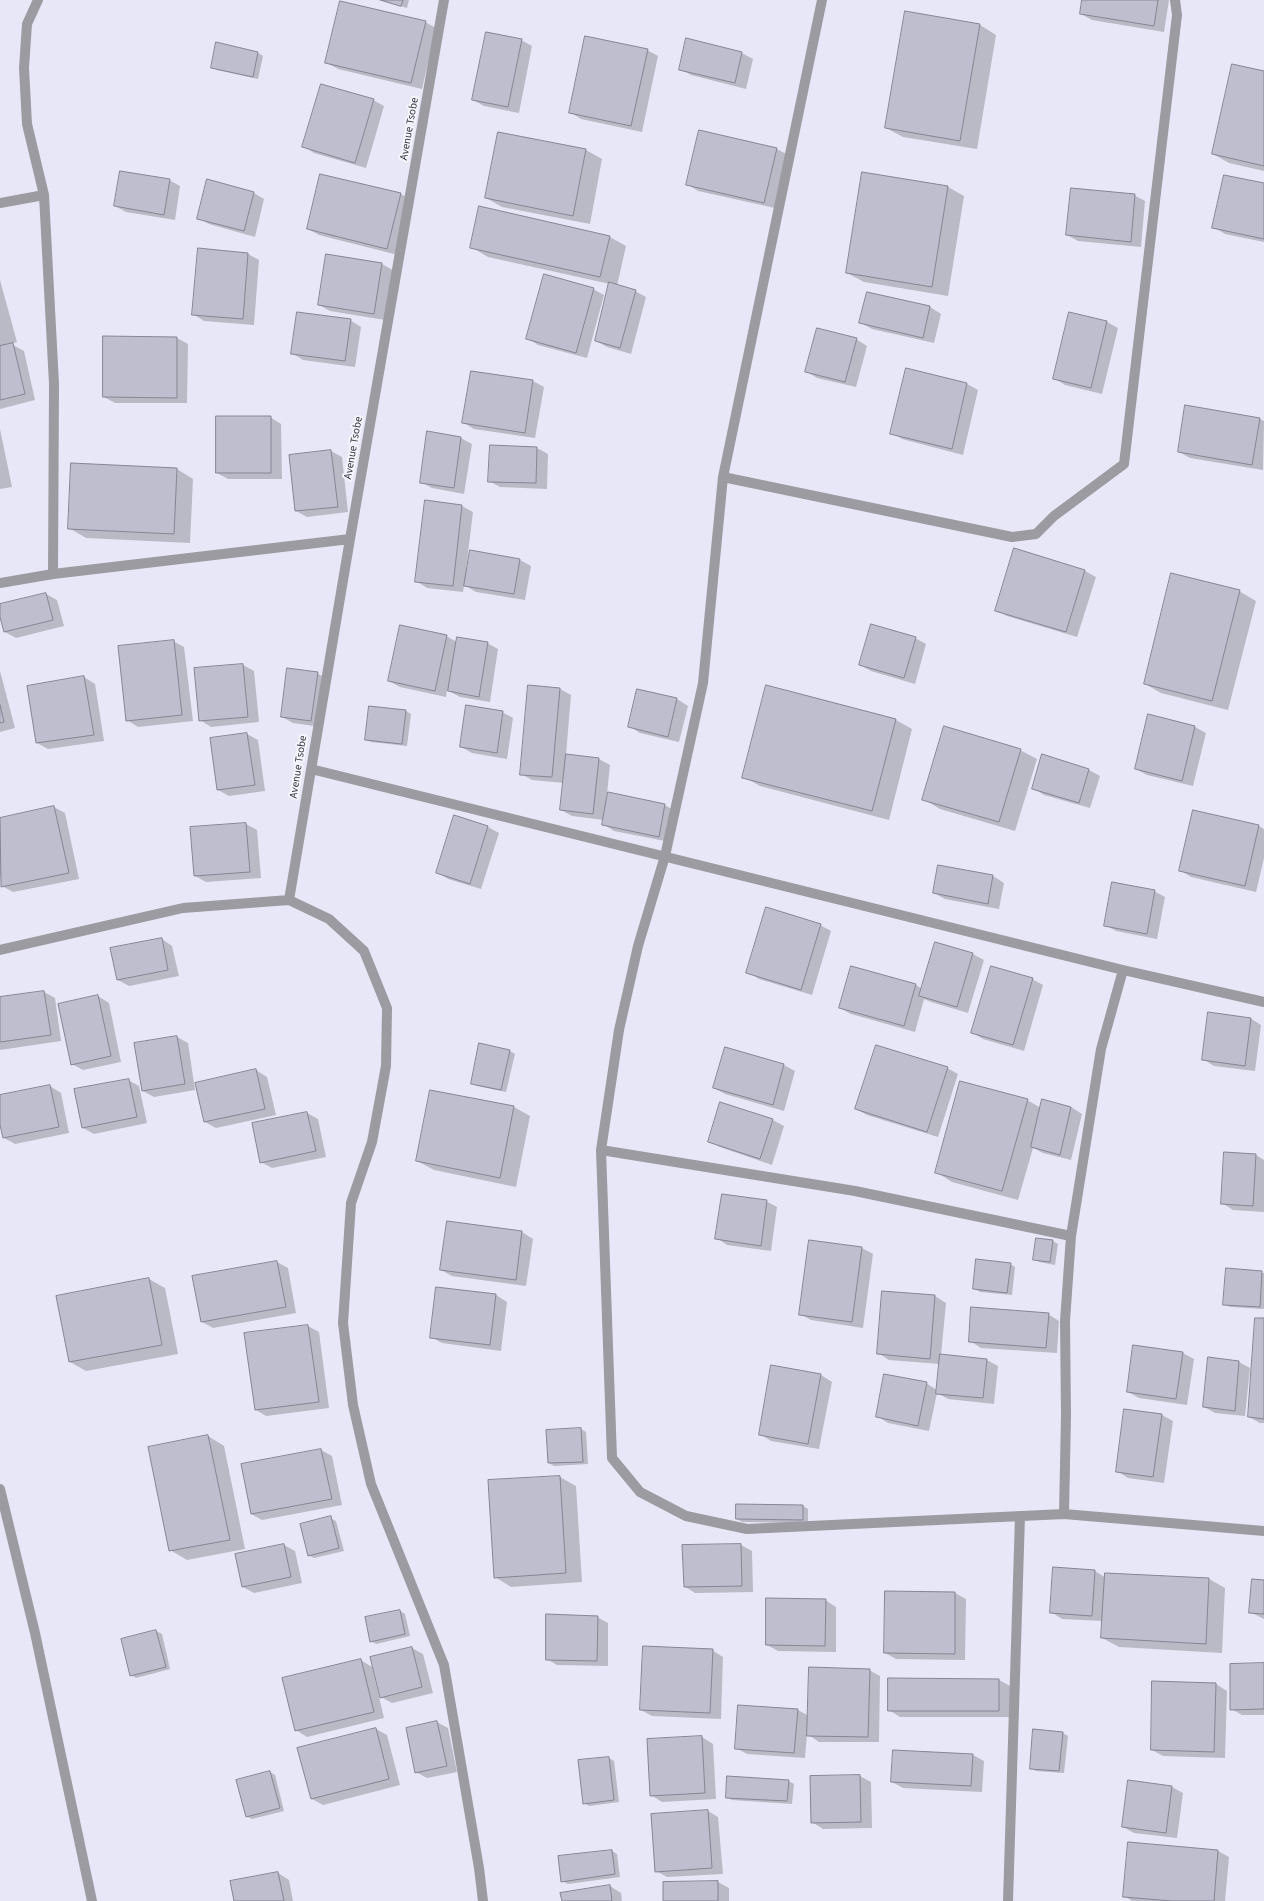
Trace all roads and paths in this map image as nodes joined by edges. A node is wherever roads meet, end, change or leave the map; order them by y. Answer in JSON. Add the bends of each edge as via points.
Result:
{"nodes":[{"id":1,"x":38,"y":0,"type":"edge"},
{"id":2,"x":444,"y":0,"type":"edge"},
{"id":3,"x":822,"y":0,"type":"edge"},
{"id":4,"x":1175,"y":0,"type":"edge"},
{"id":5,"x":44,"y":195,"type":"junction"},
{"id":6,"x":0,"y":203,"type":"edge"},
{"id":7,"x":724,"y":477,"type":"junction"},
{"id":8,"x":350,"y":540,"type":"junction"},
{"id":9,"x":53,"y":574,"type":"junction"},
{"id":10,"x":0,"y":583,"type":"edge"},
{"id":11,"x":311,"y":769,"type":"junction"},
{"id":12,"x":665,"y":856,"type":"junction"},
{"id":13,"x":289,"y":900,"type":"junction"},
{"id":14,"x":0,"y":950,"type":"edge"},
{"id":15,"x":1123,"y":970,"type":"junction"},
{"id":16,"x":1264,"y":1002,"type":"edge"},
{"id":17,"x":601,"y":1150,"type":"junction"},
{"id":18,"x":1071,"y":1236,"type":"junction"},
{"id":19,"x":0,"y":1490,"type":"edge"},
{"id":20,"x":1064,"y":1514,"type":"junction"},
{"id":21,"x":1020,"y":1516,"type":"junction"},
{"id":22,"x":1264,"y":1531,"type":"edge"},
{"id":23,"x":92,"y":1901,"type":"edge"},
{"id":24,"x":483,"y":1901,"type":"edge"},
{"id":25,"x":1008,"y":1901,"type":"edge"}],
"edges":[{"from":1,"to":5,"type":"street","via":[[27,24],[24,68],[27,124]]},
{"from":2,"to":8,"type":"street","name":"Avenue Tsobe"},
{"from":3,"to":7,"type":"street"},
{"from":4,"to":7,"type":"street","via":[[1177,15],[1124,464],[1054,516],[1036,534],[1012,536]]},
{"from":5,"to":6,"type":"street"},
{"from":5,"to":9,"type":"street","via":[[54,384]]},
{"from":7,"to":12,"type":"street","via":[[703,683]]},
{"from":8,"to":9,"type":"street"},
{"from":8,"to":11,"type":"street","name":"Avenue Tsobe"},
{"from":9,"to":10,"type":"street"},
{"from":11,"to":12,"type":"street"},
{"from":11,"to":13,"type":"street","name":"Avenue Tsobe"},
{"from":12,"to":15,"type":"street"},
{"from":12,"to":17,"type":"street","via":[[638,946],[619,1030]]},
{"from":13,"to":14,"type":"street","via":[[183,908]]},
{"from":13,"to":24,"type":"street","via":[[329,920],[364,950],[387,1008],[385,1074],[372,1142],[351,1203],[343,1323],[354,1405],[371,1484],[444,1665]]},
{"from":15,"to":16,"type":"street"},
{"from":15,"to":18,"type":"street","via":[[1101,1049]]},
{"from":17,"to":18,"type":"street","via":[[855,1191]]},
{"from":17,"to":21,"type":"street","via":[[612,1458],[640,1492],[686,1516],[747,1529]]},
{"from":18,"to":20,"type":"street","via":[[1065,1321]]},
{"from":19,"to":23,"type":"street","via":[[35,1633]]},
{"from":20,"to":21,"type":"street"},
{"from":20,"to":22,"type":"street"},
{"from":21,"to":25,"type":"street"}]}
